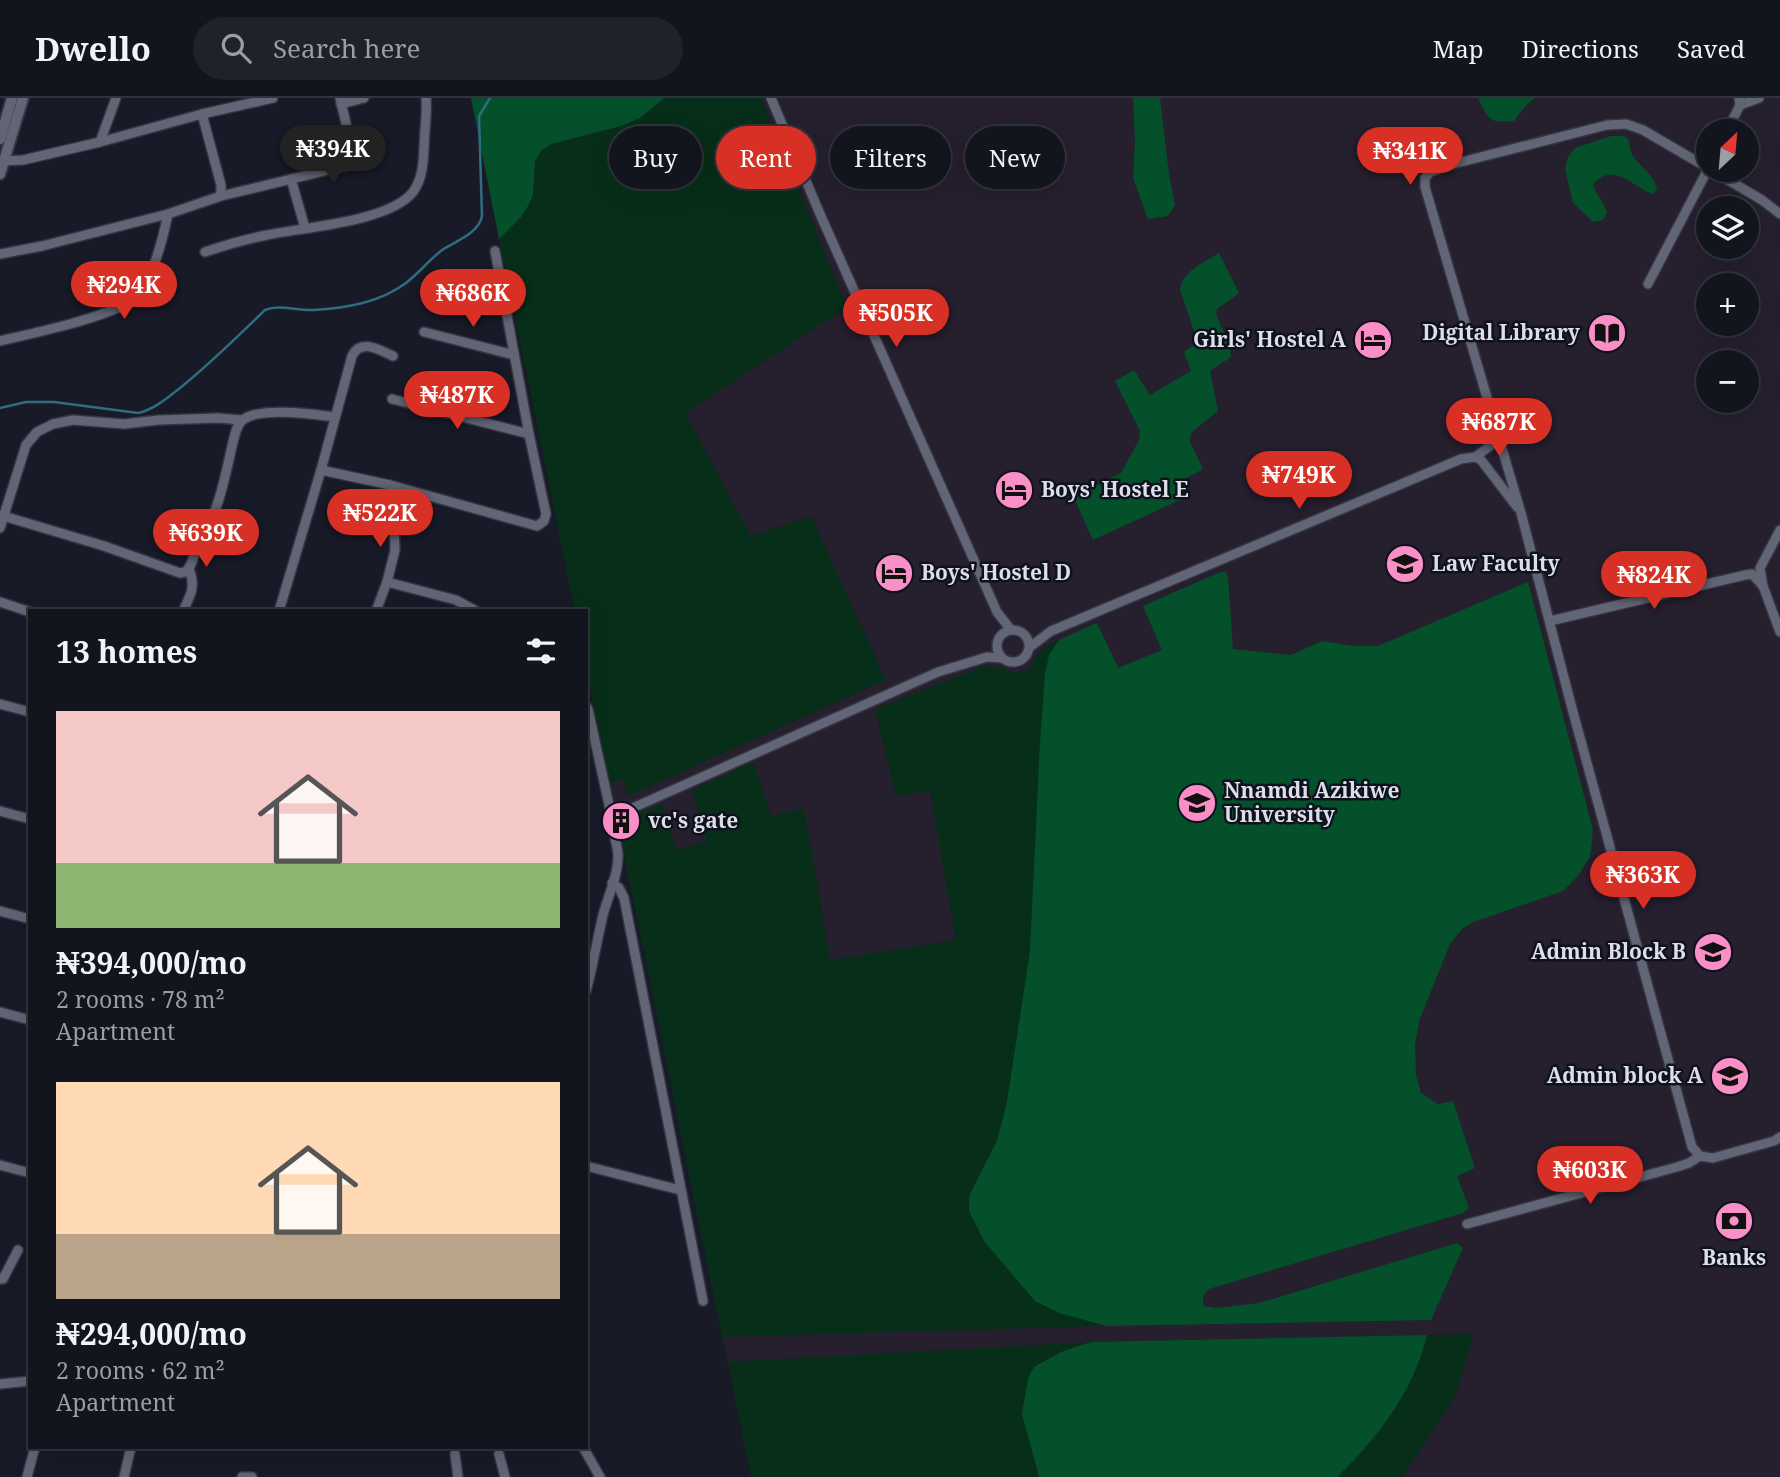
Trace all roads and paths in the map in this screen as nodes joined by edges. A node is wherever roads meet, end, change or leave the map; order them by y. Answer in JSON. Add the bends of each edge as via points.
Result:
{"nodes":[{"id":1,"x":12,"y":98,"type":"edge"},
{"id":2,"x":23,"y":98,"type":"edge"},
{"id":3,"x":116,"y":98,"type":"edge"},
{"id":4,"x":273,"y":98,"type":"edge"},
{"id":5,"x":364,"y":98,"type":"edge"},
{"id":6,"x":426,"y":98,"type":"edge"},
{"id":7,"x":771,"y":98,"type":"edge"},
{"id":8,"x":1759,"y":98,"type":"edge"},
{"id":9,"x":340,"y":101,"type":"edge"},
{"id":10,"x":1740,"y":101,"type":"edge"},
{"id":11,"x":202,"y":114,"type":"junction"},
{"id":12,"x":1732,"y":119,"type":"edge"},
{"id":13,"x":0,"y":139,"type":"edge"},
{"id":14,"x":100,"y":142,"type":"junction"},
{"id":15,"x":1696,"y":161,"type":"edge"},
{"id":16,"x":4,"y":162,"type":"junction"},
{"id":17,"x":0,"y":174,"type":"edge"},
{"id":18,"x":291,"y":179,"type":"junction"},
{"id":19,"x":1702,"y":182,"type":"edge"},
{"id":20,"x":1731,"y":182,"type":"edge"},
{"id":21,"x":221,"y":196,"type":"junction"},
{"id":22,"x":168,"y":214,"type":"junction"},
{"id":23,"x":1780,"y":214,"type":"edge"},
{"id":24,"x":305,"y":228,"type":"junction"},
{"id":25,"x":205,"y":251,"type":"dead end"},
{"id":26,"x":495,"y":251,"type":"dead end"},
{"id":27,"x":0,"y":254,"type":"edge"},
{"id":28,"x":1648,"y":284,"type":"dead end"},
{"id":29,"x":424,"y":332,"type":"dead end"},
{"id":30,"x":0,"y":341,"type":"edge"},
{"id":31,"x":514,"y":355,"type":"junction"},
{"id":32,"x":393,"y":356,"type":"dead end"},
{"id":33,"x":392,"y":399,"type":"dead end"},
{"id":34,"x":335,"y":417,"type":"junction"},
{"id":35,"x":242,"y":420,"type":"junction"},
{"id":36,"x":529,"y":434,"type":"junction"},
{"id":37,"x":1499,"y":436,"type":"junction"},
{"id":38,"x":1475,"y":457,"type":"junction"},
{"id":39,"x":321,"y":470,"type":"junction"},
{"id":40,"x":390,"y":485,"type":"junction"},
{"id":41,"x":1521,"y":513,"type":"junction"},
{"id":42,"x":2,"y":515,"type":"edge"},
{"id":43,"x":0,"y":528,"type":"edge"},
{"id":44,"x":1780,"y":530,"type":"edge"},
{"id":45,"x":189,"y":569,"type":"junction"},
{"id":46,"x":1756,"y":571,"type":"junction"},
{"id":47,"x":387,"y":582,"type":"junction"},
{"id":48,"x":0,"y":602,"type":"edge"},
{"id":49,"x":184,"y":609,"type":"edge"},
{"id":50,"x":280,"y":609,"type":"edge"},
{"id":51,"x":377,"y":609,"type":"edge"},
{"id":52,"x":472,"y":609,"type":"edge"},
{"id":53,"x":28,"y":611,"type":"edge"},
{"id":54,"x":997,"y":612,"type":"junction"},
{"id":55,"x":1550,"y":621,"type":"junction"},
{"id":56,"x":1011,"y":630,"type":"junction"},
{"id":57,"x":1051,"y":631,"type":"junction"},
{"id":58,"x":1780,"y":632,"type":"edge"},
{"id":59,"x":1024,"y":634,"type":"junction"},
{"id":60,"x":998,"y":642,"type":"junction"},
{"id":61,"x":1030,"y":648,"type":"junction"},
{"id":62,"x":987,"y":657,"type":"junction"},
{"id":63,"x":1002,"y":658,"type":"junction"},
{"id":64,"x":0,"y":704,"type":"edge"},
{"id":65,"x":588,"y":709,"type":"edge"},
{"id":66,"x":28,"y":711,"type":"edge"},
{"id":67,"x":0,"y":811,"type":"edge"},
{"id":68,"x":28,"y":818,"type":"edge"},
{"id":69,"x":613,"y":822,"type":"junction"},
{"id":70,"x":612,"y":883,"type":"junction"},
{"id":71,"x":0,"y":911,"type":"edge"},
{"id":72,"x":28,"y":918,"type":"edge"},
{"id":73,"x":588,"y":982,"type":"edge"},
{"id":74,"x":0,"y":1012,"type":"edge"},
{"id":75,"x":28,"y":1019,"type":"edge"},
{"id":76,"x":1778,"y":1140,"type":"edge"},
{"id":77,"x":1700,"y":1156,"type":"junction"},
{"id":78,"x":0,"y":1165,"type":"edge"},
{"id":79,"x":588,"y":1167,"type":"edge"},
{"id":80,"x":28,"y":1172,"type":"edge"},
{"id":81,"x":680,"y":1190,"type":"junction"},
{"id":82,"x":1467,"y":1224,"type":"dead end"},
{"id":83,"x":18,"y":1250,"type":"dead end"},
{"id":84,"x":0,"y":1279,"type":"edge"},
{"id":85,"x":703,"y":1301,"type":"dead end"},
{"id":86,"x":28,"y":1381,"type":"edge"},
{"id":87,"x":0,"y":1384,"type":"edge"},
{"id":88,"x":34,"y":1449,"type":"edge"},
{"id":89,"x":131,"y":1449,"type":"edge"},
{"id":90,"x":584,"y":1449,"type":"edge"},
{"id":91,"x":455,"y":1454,"type":"dead end"},
{"id":92,"x":499,"y":1454,"type":"dead end"},
{"id":93,"x":27,"y":1477,"type":"edge"},
{"id":94,"x":124,"y":1477,"type":"edge"},
{"id":95,"x":242,"y":1477,"type":"edge"},
{"id":96,"x":252,"y":1477,"type":"edge"},
{"id":97,"x":458,"y":1477,"type":"edge"},
{"id":98,"x":505,"y":1477,"type":"edge"},
{"id":99,"x":600,"y":1477,"type":"edge"}],
"edges":[{"from":1,"to":13,"type":"street"},
{"from":2,"to":16,"type":"street"},
{"from":3,"to":14,"type":"street"},
{"from":4,"to":11,"type":"street"},
{"from":5,"to":9,"type":"street"},
{"from":6,"to":24,"type":"street","via":[[423,166],[415,190],[403,202],[368,216]]},
{"from":7,"to":54,"type":"street"},
{"from":8,"to":10,"type":"street"},
{"from":9,"to":18,"type":"street","via":[[352,160],[341,168]]},
{"from":10,"to":12,"type":"street"},
{"from":11,"to":14,"type":"street"},
{"from":11,"to":21,"type":"street"},
{"from":14,"to":16,"type":"street"},
{"from":15,"to":37,"type":"street","via":[[1643,130],[1626,124],[1607,125],[1453,164],[1425,178]]},
{"from":16,"to":17,"type":"street"},
{"from":18,"to":21,"type":"street"},
{"from":18,"to":24,"type":"street"},
{"from":19,"to":28,"type":"street"},
{"from":20,"to":23,"type":"street"},
{"from":21,"to":22,"type":"street"},
{"from":22,"to":27,"type":"street"},
{"from":22,"to":30,"type":"street","via":[[160,250],[135,299],[59,328]]},
{"from":24,"to":25,"type":"street"},
{"from":26,"to":31,"type":"street"},
{"from":29,"to":31,"type":"street"},
{"from":31,"to":36,"type":"street"},
{"from":32,"to":34,"type":"street","via":[[368,346],[355,350]]},
{"from":33,"to":36,"type":"street"},
{"from":34,"to":35,"type":"street","via":[[266,413]]},
{"from":34,"to":39,"type":"street"},
{"from":35,"to":42,"type":"street","via":[[124,424],[73,420],[52,424],[26,445]]},
{"from":35,"to":45,"type":"street","via":[[217,505]]},
{"from":36,"to":40,"type":"street","via":[[546,514],[537,526]]},
{"from":37,"to":38,"type":"street"},
{"from":37,"to":41,"type":"street"},
{"from":38,"to":41,"type":"street"},
{"from":38,"to":57,"type":"street"},
{"from":39,"to":40,"type":"street"},
{"from":39,"to":50,"type":"street"},
{"from":40,"to":47,"type":"street","via":[[395,550]]},
{"from":41,"to":55,"type":"street"},
{"from":42,"to":43,"type":"street"},
{"from":42,"to":45,"type":"street","via":[[180,573]]},
{"from":44,"to":46,"type":"street"},
{"from":45,"to":49,"type":"street","via":[[192,592]]},
{"from":46,"to":55,"type":"street"},
{"from":46,"to":58,"type":"street"},
{"from":47,"to":51,"type":"street"},
{"from":47,"to":52,"type":"street","via":[[456,600]]},
{"from":48,"to":53,"type":"street"},
{"from":54,"to":56,"type":"street"},
{"from":54,"to":60,"type":"street"},
{"from":55,"to":77,"type":"street","via":[[1681,1111],[1692,1147]]},
{"from":56,"to":59,"type":"street"},
{"from":56,"to":60,"type":"street"},
{"from":57,"to":59,"type":"street"},
{"from":57,"to":61,"type":"street"},
{"from":59,"to":61,"type":"street"},
{"from":60,"to":62,"type":"street"},
{"from":60,"to":63,"type":"street"},
{"from":61,"to":63,"type":"street","via":[[1016,663]]},
{"from":62,"to":63,"type":"street"},
{"from":62,"to":69,"type":"street","via":[[938,672],[619,814]]},
{"from":64,"to":66,"type":"street"},
{"from":65,"to":69,"type":"street"},
{"from":67,"to":68,"type":"street"},
{"from":69,"to":70,"type":"street","via":[[618,855]]},
{"from":70,"to":73,"type":"street"},
{"from":70,"to":81,"type":"street","via":[[624,898]]},
{"from":71,"to":72,"type":"street"},
{"from":74,"to":75,"type":"street"},
{"from":76,"to":77,"type":"street","via":[[1724,1156]]},
{"from":77,"to":82,"type":"street","via":[[1677,1167]]},
{"from":78,"to":80,"type":"street"},
{"from":79,"to":81,"type":"street"},
{"from":81,"to":85,"type":"street"},
{"from":83,"to":84,"type":"street"},
{"from":86,"to":87,"type":"street"},
{"from":88,"to":93,"type":"street"},
{"from":89,"to":94,"type":"street"},
{"from":90,"to":99,"type":"street"},
{"from":91,"to":97,"type":"street"},
{"from":92,"to":98,"type":"street"},
{"from":95,"to":96,"type":"street"}]}
